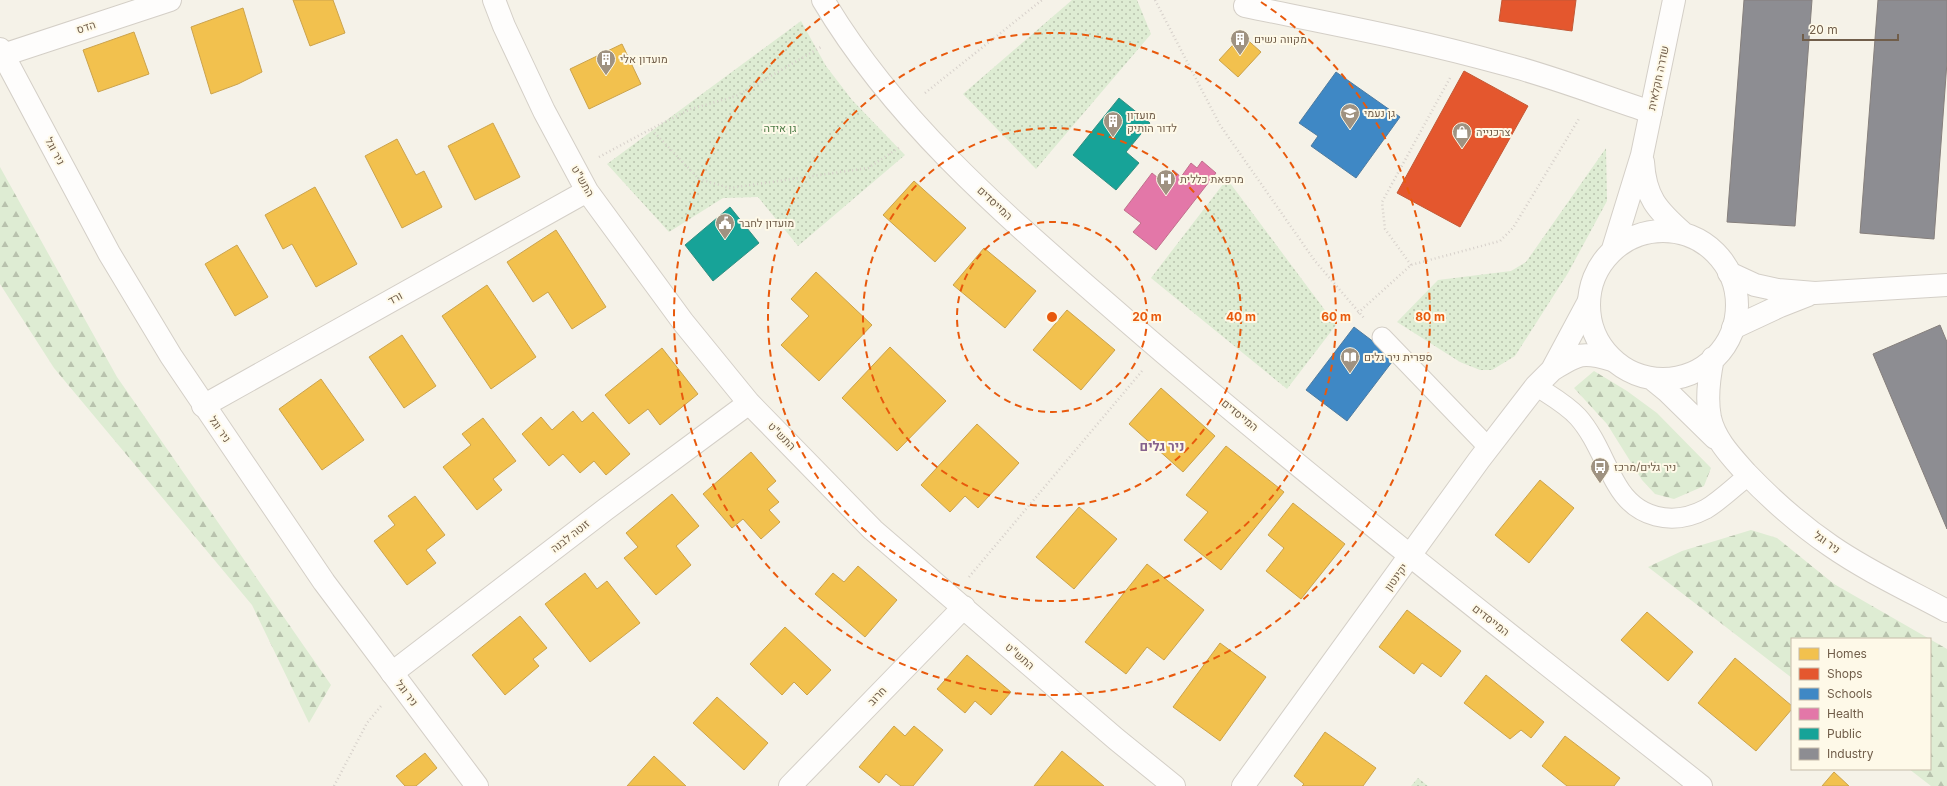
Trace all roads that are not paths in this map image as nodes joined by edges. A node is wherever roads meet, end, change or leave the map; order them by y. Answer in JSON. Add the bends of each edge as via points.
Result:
{"nodes":[{"id":1,"x":170,"y":0,"type":"edge"},
{"id":2,"x":494,"y":0,"type":"edge"},
{"id":3,"x":822,"y":0,"type":"edge"},
{"id":4,"x":1674,"y":0,"type":"edge"},
{"id":5,"x":1243,"y":2,"type":"edge"},
{"id":6,"x":2,"y":52,"type":"edge"},
{"id":7,"x":1651,"y":112,"type":"junction"},
{"id":8,"x":1642,"y":155,"type":"junction"},
{"id":9,"x":588,"y":191,"type":"junction"},
{"id":10,"x":1682,"y":233,"type":"junction"},
{"id":11,"x":1613,"y":249,"type":"junction"},
{"id":12,"x":1729,"y":273,"type":"junction"},
{"id":13,"x":1947,"y":285,"type":"edge"},
{"id":14,"x":1815,"y":293,"type":"junction"},
{"id":15,"x":1589,"y":301,"type":"junction"},
{"id":16,"x":1733,"y":328,"type":"junction"},
{"id":17,"x":1382,"y":337,"type":"road end"},
{"id":18,"x":1713,"y":358,"type":"junction"},
{"id":19,"x":1612,"y":360,"type":"junction"},
{"id":20,"x":1552,"y":370,"type":"junction"},
{"id":21,"x":1651,"y":378,"type":"junction"},
{"id":22,"x":1536,"y":386,"type":"junction"},
{"id":23,"x":749,"y":403,"type":"junction"},
{"id":24,"x":203,"y":406,"type":"junction"},
{"id":25,"x":1489,"y":448,"type":"junction"},
{"id":26,"x":1726,"y":449,"type":"junction"},
{"id":27,"x":1749,"y":475,"type":"junction"},
{"id":28,"x":1411,"y":556,"type":"junction"},
{"id":29,"x":958,"y":602,"type":"junction"},
{"id":30,"x":1947,"y":611,"type":"edge"},
{"id":31,"x":396,"y":678,"type":"junction"},
{"id":32,"x":477,"y":786,"type":"edge"},
{"id":33,"x":790,"y":786,"type":"edge"},
{"id":34,"x":1174,"y":786,"type":"edge"},
{"id":35,"x":1243,"y":786,"type":"edge"},
{"id":36,"x":1701,"y":786,"type":"edge"}],
"edges":[{"from":1,"to":6,"type":"street","name":"הדס"},
{"from":2,"to":9,"type":"street","name":"התש\"ט","via":[[544,111]]},
{"from":3,"to":28,"type":"street","name":"המייסדים","via":[[843,34],[903,111],[975,184],[1160,349]]},
{"from":4,"to":7,"type":"street","name":"שדרה חקלאית"},
{"from":5,"to":7,"type":"street","via":[[1506,64]]},
{"from":6,"to":24,"type":"street","name":"ניר וגל","via":[[117,266]]},
{"from":7,"to":8,"type":"street","name":"שדרה חקלאית"},
{"from":8,"to":10,"type":"street","name":"שדרה חקלאית","via":[[1644,183],[1655,205]]},
{"from":8,"to":11,"type":"street","name":"שדרה חקלאית"},
{"from":9,"to":23,"type":"street","name":"התש\"ט","via":[[683,322]]},
{"from":9,"to":24,"type":"street","name":"ורד"},
{"from":10,"to":11,"type":"street","via":[[1658,230],[1634,236]]},
{"from":10,"to":12,"type":"street","via":[[1705,243],[1722,260]]},
{"from":11,"to":15,"type":"street","via":[[1598,269],[1589,292]]},
{"from":12,"to":14,"type":"street","via":[[1755,285]]},
{"from":12,"to":16,"type":"street","via":[[1737,304]]},
{"from":13,"to":14,"type":"street"},
{"from":14,"to":16,"type":"street"},
{"from":15,"to":19,"type":"street","via":[[1589,317],[1597,340]]},
{"from":15,"to":20,"type":"street","name":"יקינטון"},
{"from":16,"to":18,"type":"street","via":[[1721,350]]},
{"from":17,"to":25,"type":"lane"},
{"from":18,"to":21,"type":"street","via":[[1704,366],[1682,376]]},
{"from":18,"to":26,"type":"street","name":"ניר וגל","via":[[1709,380],[1710,418],[1717,437]]},
{"from":19,"to":20,"type":"street","name":"יקינטון","via":[[1592,354],[1575,356]]},
{"from":19,"to":21,"type":"street","via":[[1634,373]]},
{"from":20,"to":22,"type":"street","name":"יקינטון"},
{"from":21,"to":26,"type":"street","name":"ניר וגל"},
{"from":22,"to":25,"type":"street","name":"יקינטון"},
{"from":22,"to":27,"type":"lane","via":[[1563,404],[1578,418],[1594,441],[1627,501],[1644,513],[1665,518],[1686,517],[1706,508]]},
{"from":23,"to":29,"type":"street","name":"התש\"ט","via":[[873,530]]},
{"from":23,"to":31,"type":"street","name":"זוטה לבנה","via":[[606,508]]},
{"from":24,"to":31,"type":"street","name":"ניר וגל","via":[[324,582]]},
{"from":25,"to":28,"type":"street","name":"יקינטון"},
{"from":26,"to":27,"type":"street","name":"ניר וגל"},
{"from":27,"to":30,"type":"street","name":"ניר וגל","via":[[1766,494],[1831,546]]},
{"from":28,"to":35,"type":"street","name":"יקינטון"},
{"from":28,"to":36,"type":"street","name":"המייסדים"},
{"from":29,"to":33,"type":"street","name":"חרוב"},
{"from":29,"to":34,"type":"street","name":"התש\"ט"},
{"from":31,"to":32,"type":"street","name":"ניר וגל"}]}
